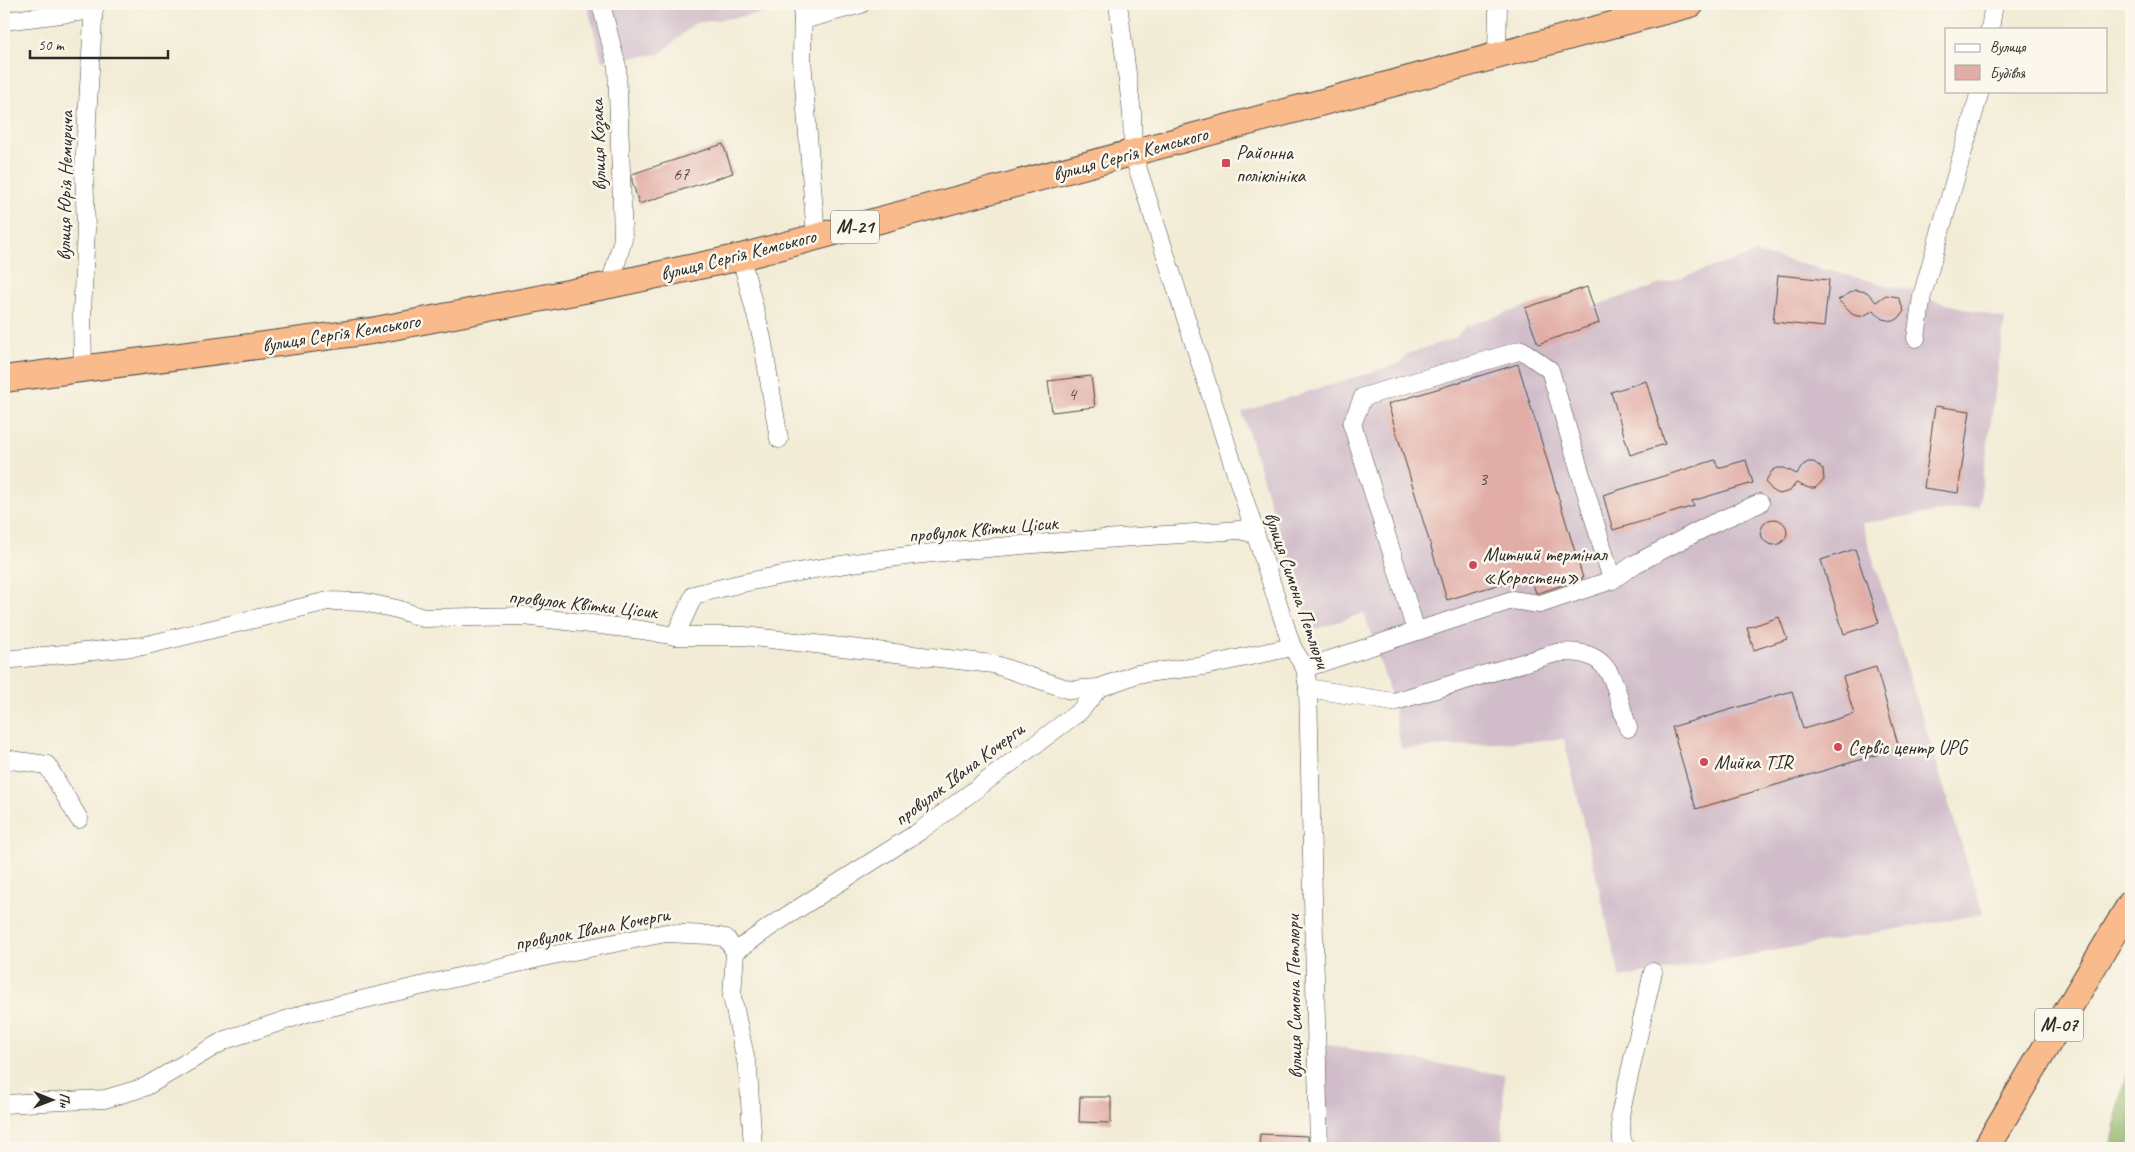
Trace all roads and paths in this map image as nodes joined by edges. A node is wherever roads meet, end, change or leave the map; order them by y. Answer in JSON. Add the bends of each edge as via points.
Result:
{"nodes":[{"id":1,"x":600,"y":4,"type":"edge"},
{"id":2,"x":861,"y":4,"type":"edge"},
{"id":3,"x":1118,"y":4,"type":"edge"},
{"id":4,"x":1498,"y":4,"type":"edge"},
{"id":5,"x":1690,"y":4,"type":"edge"},
{"id":6,"x":1994,"y":4,"type":"edge"},
{"id":7,"x":94,"y":7,"type":"edge"},
{"id":8,"x":803,"y":12,"type":"edge"},
{"id":9,"x":4,"y":21,"type":"edge"},
{"id":10,"x":1990,"y":28,"type":"edge"},
{"id":11,"x":1497,"y":55,"type":"junction"},
{"id":12,"x":1980,"y":92,"type":"edge"},
{"id":13,"x":1134,"y":154,"type":"junction"},
{"id":14,"x":816,"y":237,"type":"junction"},
{"id":15,"x":741,"y":257,"type":"junction"},
{"id":16,"x":610,"y":285,"type":"junction"},
{"id":17,"x":1916,"y":338,"type":"dead end"},
{"id":18,"x":82,"y":369,"type":"junction"},
{"id":19,"x":4,"y":378,"type":"edge"},
{"id":20,"x":779,"y":439,"type":"dead end"},
{"id":21,"x":1760,"y":503,"type":"dead end"},
{"id":22,"x":1254,"y":534,"type":"junction"},
{"id":23,"x":1612,"y":580,"type":"junction"},
{"id":24,"x":1416,"y":631,"type":"junction"},
{"id":25,"x":675,"y":636,"type":"junction"},
{"id":26,"x":1292,"y":647,"type":"junction"},
{"id":27,"x":4,"y":660,"type":"edge"},
{"id":28,"x":1305,"y":668,"type":"junction"},
{"id":29,"x":1099,"y":688,"type":"junction"},
{"id":30,"x":1308,"y":688,"type":"junction"},
{"id":31,"x":1628,"y":728,"type":"dead end"},
{"id":32,"x":4,"y":759,"type":"edge"},
{"id":33,"x":79,"y":819,"type":"dead end"},
{"id":34,"x":2131,"y":903,"type":"edge"},
{"id":35,"x":735,"y":952,"type":"junction"},
{"id":36,"x":1653,"y":972,"type":"dead end"},
{"id":37,"x":4,"y":1104,"type":"edge"},
{"id":38,"x":753,"y":1148,"type":"edge"},
{"id":39,"x":1319,"y":1148,"type":"edge"},
{"id":40,"x":1626,"y":1148,"type":"edge"},
{"id":41,"x":1986,"y":1148,"type":"edge"}],
"edges":[{"from":1,"to":16,"type":"street","name":"вулиця Козака","via":[[617,67],[621,173],[623,239]]},
{"from":2,"to":8,"type":"street"},
{"from":3,"to":13,"type":"street","name":"вулиця Симона Петлюри"},
{"from":4,"to":11,"type":"street"},
{"from":5,"to":11,"type":"highway","name":"вулиця Сергія Кемського","number":"М-21"},
{"from":6,"to":10,"type":"street"},
{"from":7,"to":9,"type":"street"},
{"from":7,"to":18,"type":"street","name":"вулиця Юрія Немирича","via":[[84,169],[86,229]]},
{"from":8,"to":14,"type":"street","via":[[802,59]]},
{"from":11,"to":13,"type":"highway","name":"вулиця Сергія Кемського","number":"М-21"},
{"from":12,"to":17,"type":"street","via":[[1922,296]]},
{"from":13,"to":14,"type":"highway","name":"вулиця Сергія Кемського","number":"М-21"},
{"from":13,"to":22,"type":"street","name":"вулиця Симона Петлюри"},
{"from":14,"to":15,"type":"highway","name":"вулиця Сергія Кемського","number":"М-21"},
{"from":15,"to":16,"type":"highway","name":"вулиця Сергія Кемського","number":"М-21"},
{"from":15,"to":20,"type":"street","via":[[762,338]]},
{"from":16,"to":18,"type":"highway","name":"вулиця Сергія Кемського","number":"М-21","via":[[371,331]]},
{"from":18,"to":19,"type":"highway","name":"вулиця Сергія Кемського","number":"М-21"},
{"from":21,"to":23,"type":"street","via":[[1634,564]]},
{"from":22,"to":25,"type":"street","name":"провулок Квітки Цісик","via":[[1240,530],[971,550],[838,566],[745,582],[694,595]]},
{"from":22,"to":26,"type":"street","name":"вулиця Симона Петлюри"},
{"from":23,"to":24,"type":"street","via":[[1540,604],[1512,600]]},
{"from":23,"to":24,"type":"street","via":[[1550,370],[1522,350],[1363,397],[1352,424]]},
{"from":24,"to":28,"type":"street"},
{"from":25,"to":27,"type":"street","name":"провулок Квітки Цісик","via":[[524,616],[423,618],[397,608],[364,602],[328,602],[143,646]]},
{"from":25,"to":29,"type":"street","via":[[744,636],[993,664],[1070,690]]},
{"from":26,"to":28,"type":"street","name":"вулиця Симона Петлюри"},
{"from":26,"to":29,"type":"street","via":[[1204,666],[1137,674]]},
{"from":28,"to":30,"type":"street","name":"вулиця Симона Петлюри"},
{"from":29,"to":35,"type":"street","name":"провулок Івана Кочерги","via":[[1080,711],[920,831]]},
{"from":30,"to":31,"type":"street","via":[[1393,702],[1571,651],[1592,655],[1608,668]]},
{"from":30,"to":39,"type":"street","name":"вулиця Симона Петлюри"},
{"from":32,"to":33,"type":"street","via":[[47,765]]},
{"from":34,"to":41,"type":"highway","number":"М-07"},
{"from":35,"to":37,"type":"street","name":"провулок Івана Кочерги","via":[[726,938],[666,933],[548,956],[310,1012],[225,1040],[145,1087],[105,1099]]},
{"from":35,"to":38,"type":"street","via":[[732,996],[748,1070]]},
{"from":36,"to":40,"type":"street","via":[[1620,1115],[1622,1140]]}]}
